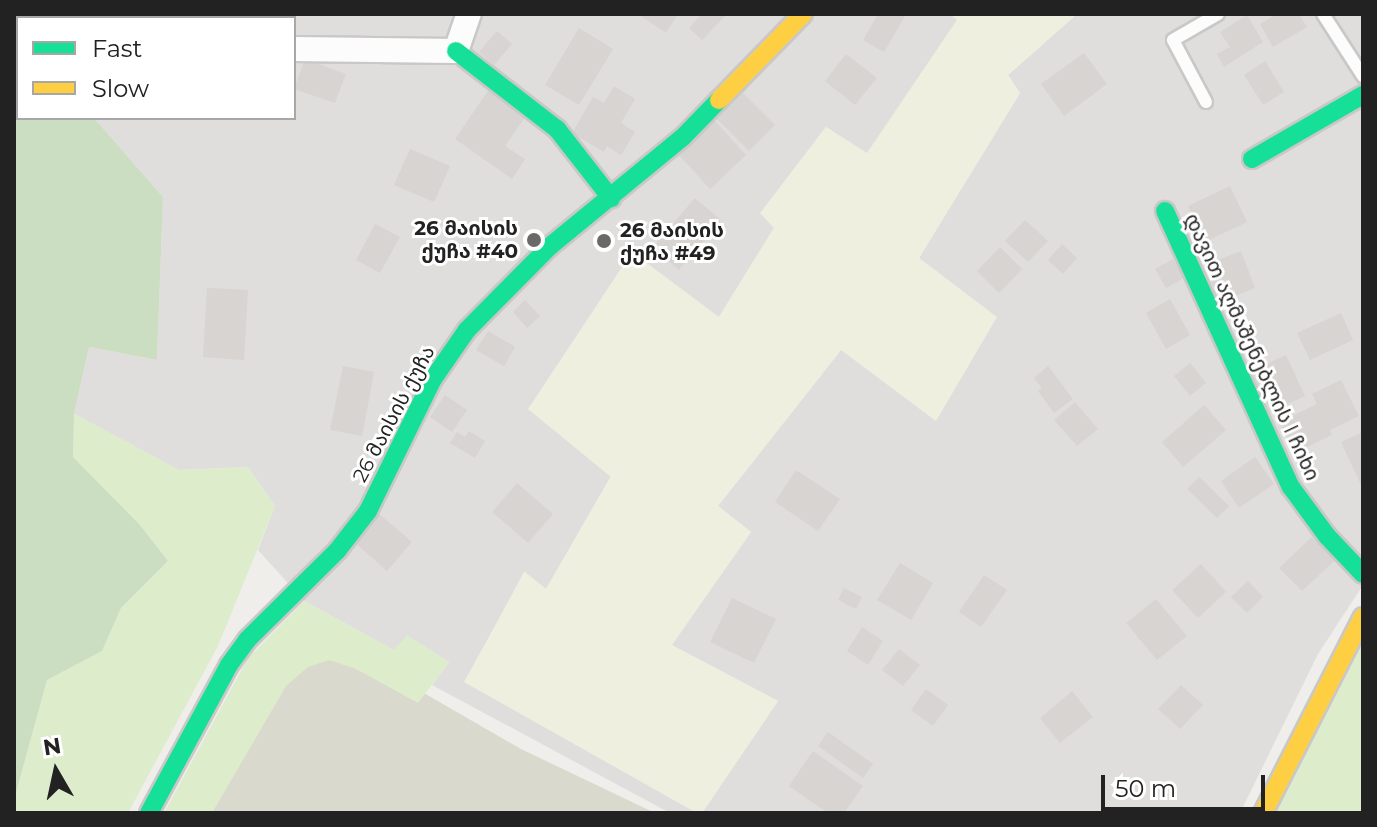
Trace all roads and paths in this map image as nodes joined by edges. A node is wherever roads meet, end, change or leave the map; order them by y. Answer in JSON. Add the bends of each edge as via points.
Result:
{"nodes":[{"id":1,"x":469,"y":14,"type":"edge"},
{"id":2,"x":803,"y":14,"type":"edge"},
{"id":3,"x":1218,"y":14,"type":"edge"},
{"id":4,"x":1323,"y":14,"type":"edge"},
{"id":5,"x":296,"y":49,"type":"edge"},
{"id":6,"x":456,"y":51,"type":"junction"},
{"id":7,"x":1363,"y":76,"type":"edge"},
{"id":8,"x":1363,"y":95,"type":"edge"},
{"id":9,"x":1206,"y":102,"type":"dead end"},
{"id":10,"x":1252,"y":159,"type":"dead end"},
{"id":11,"x":611,"y":198,"type":"junction"},
{"id":12,"x":1165,"y":211,"type":"dead end"},
{"id":13,"x":1363,"y":574,"type":"edge"},
{"id":14,"x":1363,"y":617,"type":"edge"},
{"id":15,"x":149,"y":813,"type":"edge"},
{"id":16,"x":1264,"y":813,"type":"edge"}],
"edges":[{"from":1,"to":6,"type":"street"},
{"from":2,"to":11,"type":"street","name":"26 მაისის ქუჩა","via":[[683,137]]},
{"from":3,"to":9,"type":"lane","via":[[1173,40]]},
{"from":4,"to":7,"type":"lane"},
{"from":5,"to":6,"type":"street"},
{"from":6,"to":11,"type":"street","via":[[557,129]]},
{"from":8,"to":10,"type":"street"},
{"from":11,"to":15,"type":"street","name":"26 მაისის ქუჩა","via":[[549,247],[467,330],[433,379],[368,511],[337,551],[238,652]]},
{"from":12,"to":13,"type":"street","name":"დავით აღმაშენებლის I ჩიხი","via":[[1291,487]]},
{"from":14,"to":16,"type":"street"}]}
